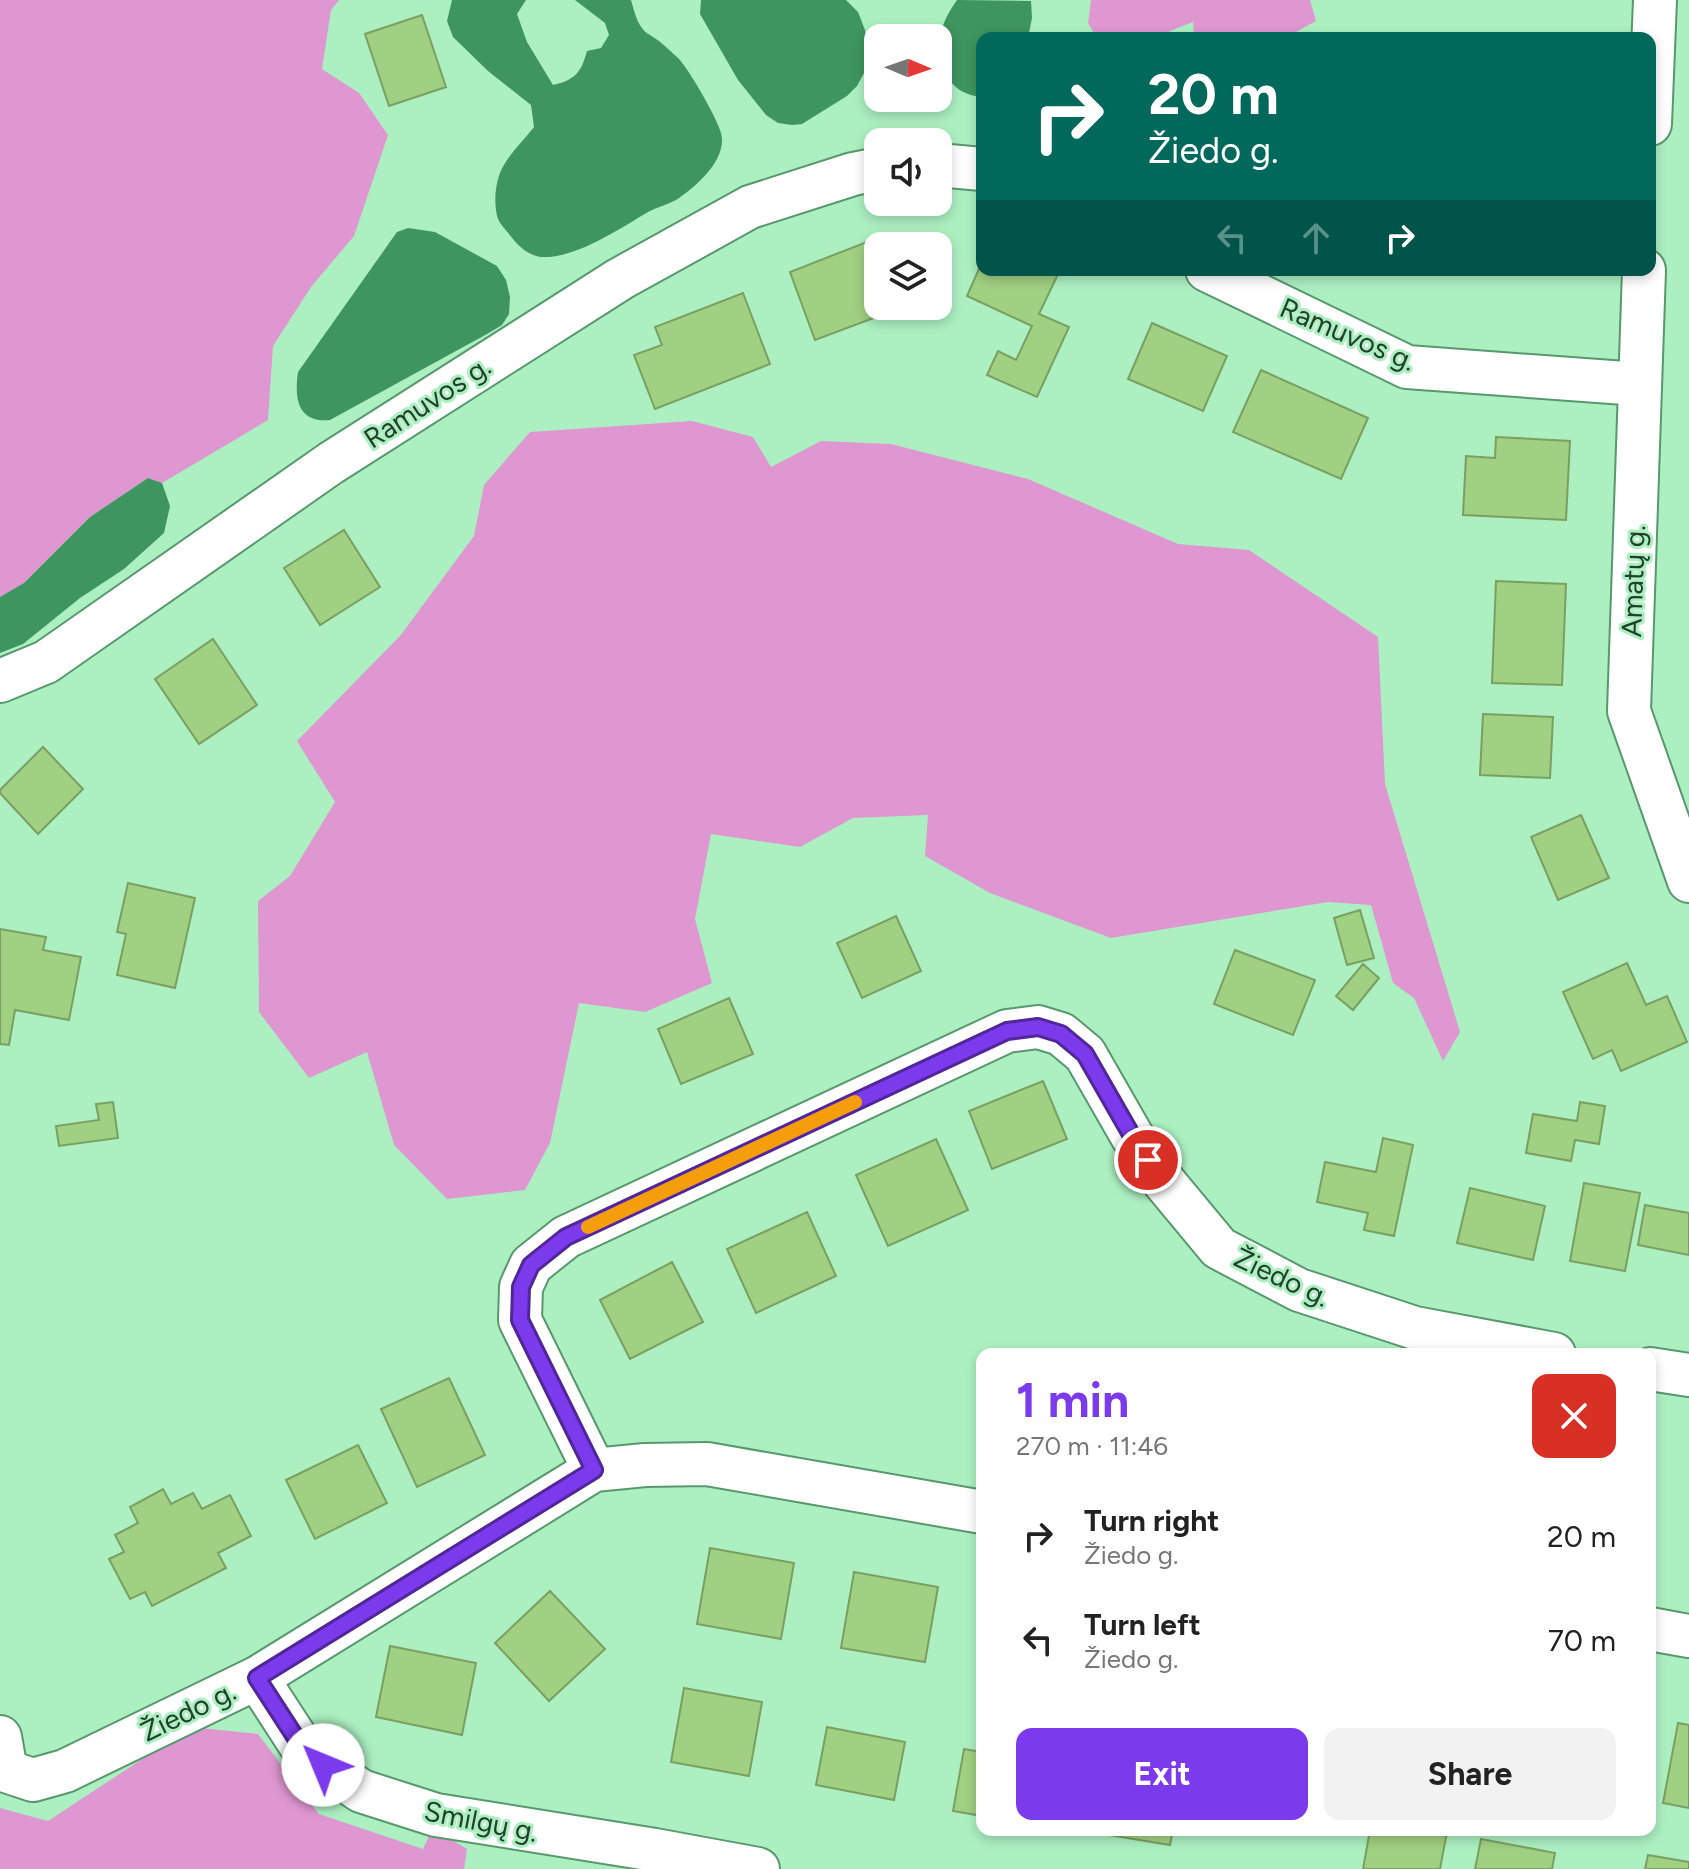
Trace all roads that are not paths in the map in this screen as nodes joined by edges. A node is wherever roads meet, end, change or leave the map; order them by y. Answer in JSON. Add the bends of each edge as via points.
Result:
{"nodes":[{"id":1,"x":1655,"y":0,"type":"edge"},
{"id":2,"x":1654,"y":32,"type":"edge"},
{"id":3,"x":952,"y":166,"type":"edge"},
{"id":4,"x":976,"y":168,"type":"edge"},
{"id":5,"x":864,"y":172,"type":"edge"},
{"id":6,"x":1219,"y":276,"type":"edge"},
{"id":7,"x":1644,"y":276,"type":"edge"},
{"id":8,"x":1639,"y":384,"type":"junction"},
{"id":9,"x":0,"y":681,"type":"edge"},
{"id":10,"x":1689,"y":881,"type":"edge"},
{"id":11,"x":1522,"y":1348,"type":"edge"},
{"id":12,"x":1656,"y":1370,"type":"edge"},
{"id":13,"x":1689,"y":1375,"type":"edge"},
{"id":14,"x":594,"y":1470,"type":"junction"},
{"id":15,"x":976,"y":1511,"type":"edge"},
{"id":16,"x":1656,"y":1630,"type":"edge"},
{"id":17,"x":1689,"y":1636,"type":"edge"},
{"id":18,"x":257,"y":1678,"type":"junction"},
{"id":19,"x":0,"y":1737,"type":"edge"},
{"id":20,"x":758,"y":1869,"type":"edge"}],
"edges":[{"from":1,"to":2,"type":"street"},
{"from":3,"to":4,"type":"street"},
{"from":5,"to":9,"type":"street","name":"Ramuvos g.","via":[[750,207],[620,279],[331,463],[46,662]]},
{"from":6,"to":8,"type":"street","name":"Ramuvos g.","via":[[1407,367]]},
{"from":7,"to":8,"type":"street","name":"Amatų g."},
{"from":8,"to":10,"type":"street","name":"Amatų g.","via":[[1629,711]]},
{"from":11,"to":14,"type":"street","name":"Žiedo g.","via":[[1415,1328],[1299,1290],[1219,1248],[1132,1136],[1085,1054],[1061,1034],[1038,1027],[1007,1031],[566,1237],[531,1265],[521,1287],[520,1320]]},
{"from":12,"to":13,"type":"street"},
{"from":14,"to":15,"type":"street","name":"Žiedo g.","via":[[707,1464]]},
{"from":14,"to":18,"type":"street","name":"Žiedo g."},
{"from":16,"to":17,"type":"street"},
{"from":18,"to":19,"type":"street","name":"Žiedo g.","via":[[65,1771],[33,1780],[6,1771]]},
{"from":18,"to":20,"type":"street","name":"Smilgų g.","via":[[305,1752],[361,1791],[436,1815]]}]}
